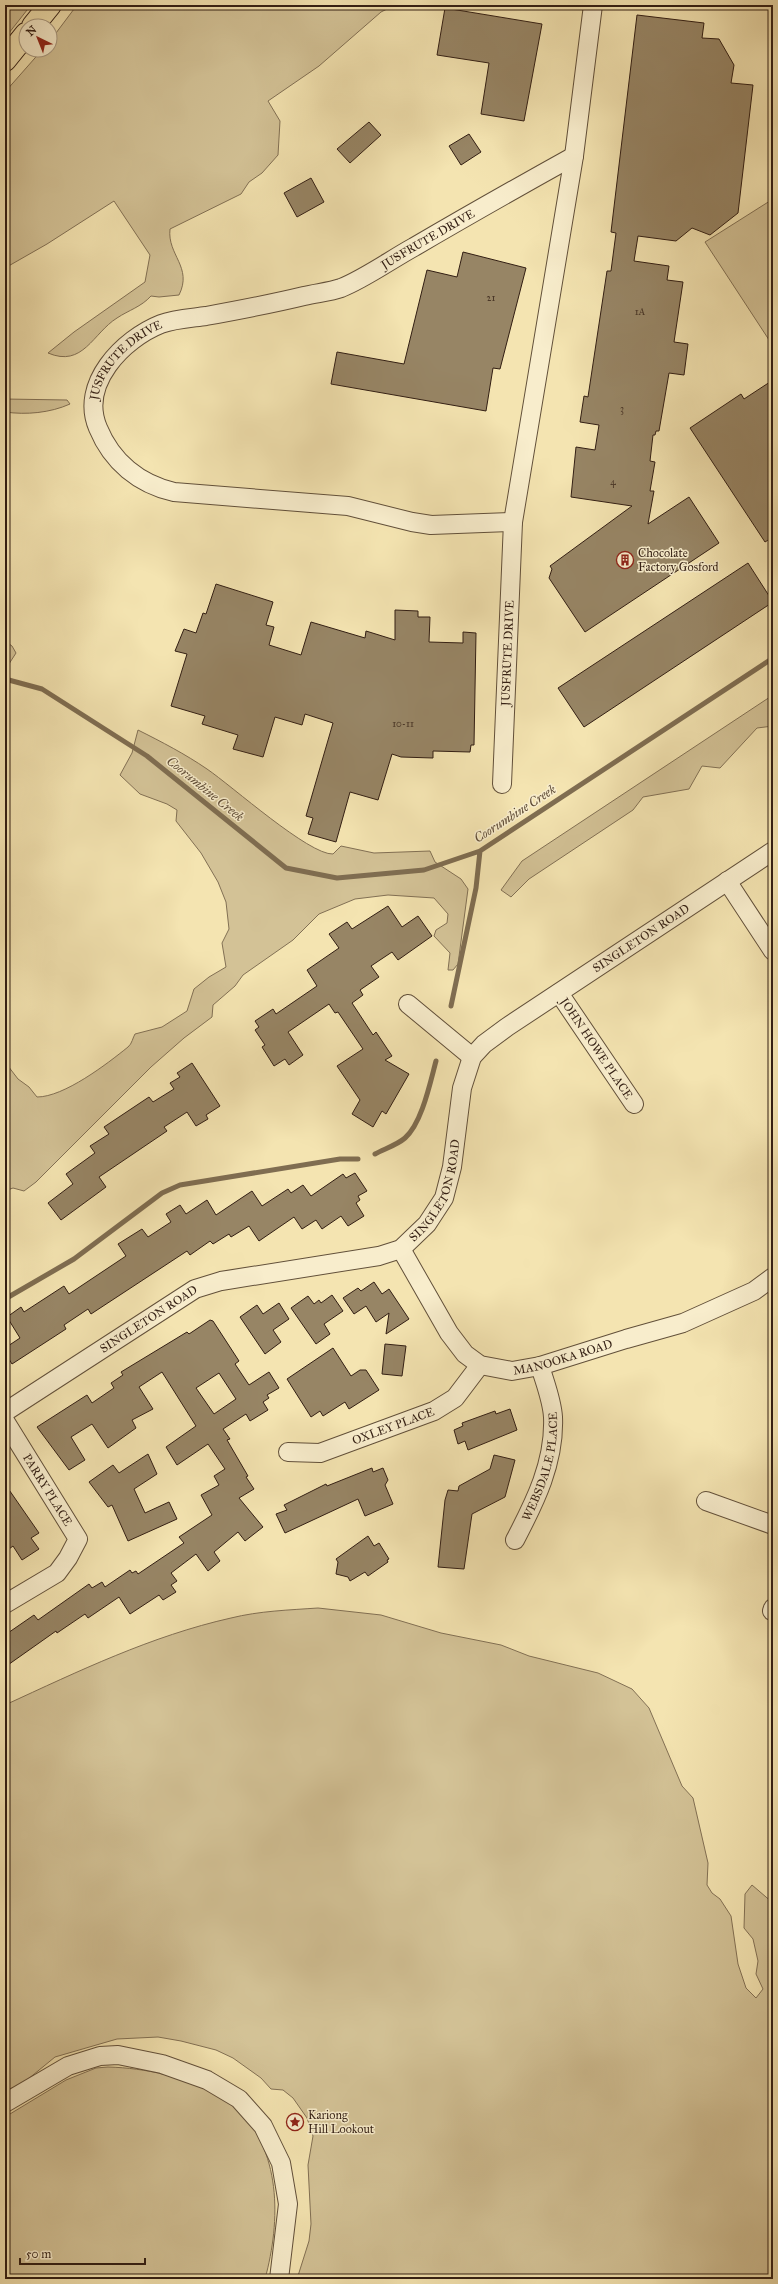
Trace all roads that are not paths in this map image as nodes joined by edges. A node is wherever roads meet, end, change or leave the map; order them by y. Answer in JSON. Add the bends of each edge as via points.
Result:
{"nodes":[{"id":1,"x":50,"y":5,"type":"edge"},
{"id":2,"x":594,"y":5,"type":"edge"},
{"id":3,"x":39,"y":18,"type":"edge"},
{"id":4,"x":18,"y":44,"type":"edge"},
{"id":5,"x":5,"y":60,"type":"edge"},
{"id":6,"x":574,"y":156,"type":"junction"},
{"id":7,"x":513,"y":522,"type":"junction"},
{"id":8,"x":502,"y":784,"type":"dead end"},
{"id":9,"x":773,"y":851,"type":"edge"},
{"id":10,"x":727,"y":882,"type":"junction"},
{"id":11,"x":773,"y":951,"type":"edge"},
{"id":12,"x":559,"y":993,"type":"junction"},
{"id":13,"x":408,"y":1004,"type":"dead end"},
{"id":14,"x":472,"y":1057,"type":"junction"},
{"id":15,"x":634,"y":1104,"type":"dead end"},
{"id":16,"x":401,"y":1249,"type":"junction"},
{"id":17,"x":773,"y":1277,"type":"edge"},
{"id":18,"x":480,"y":1365,"type":"junction"},
{"id":19,"x":540,"y":1366,"type":"junction"},
{"id":20,"x":5,"y":1412,"type":"edge"},
{"id":21,"x":5,"y":1421,"type":"edge"},
{"id":22,"x":288,"y":1452,"type":"dead end"},
{"id":23,"x":706,"y":1501,"type":"dead end"},
{"id":24,"x":773,"y":1525,"type":"edge"},
{"id":25,"x":515,"y":1540,"type":"dead end"},
{"id":26,"x":5,"y":1604,"type":"edge"},
{"id":27,"x":5,"y":2103,"type":"edge"},
{"id":28,"x":279,"y":2279,"type":"edge"}],
"edges":[{"from":1,"to":3,"type":"highway"},
{"from":2,"to":6,"type":"street","name":"JUSFRUTE DRIVE"},
{"from":4,"to":5,"type":"highway"},
{"from":6,"to":7,"type":"street","name":"JUSFRUTE DRIVE"},
{"from":6,"to":7,"type":"street","name":"JUSFRUTE DRIVE","via":[[341,288],[256,307],[163,323],[147,331],[120,352],[107,367],[98,381],[94,397],[97,426],[104,442],[125,468],[156,488],[174,492],[348,506],[431,525]]},
{"from":7,"to":8,"type":"street","name":"JUSFRUTE DRIVE"},
{"from":9,"to":10,"type":"street","name":"SINGLETON ROAD"},
{"from":10,"to":11,"type":"street"},
{"from":10,"to":12,"type":"street","name":"SINGLETON ROAD"},
{"from":12,"to":14,"type":"street","name":"SINGLETON ROAD","via":[[507,1027],[484,1044]]},
{"from":12,"to":15,"type":"street","name":"JOHN HOWE PLACE"},
{"from":13,"to":14,"type":"street"},
{"from":14,"to":16,"type":"street","name":"SINGLETON ROAD","via":[[462,1088],[452,1167],[444,1198],[427,1224]]},
{"from":16,"to":18,"type":"street","name":"MANOOKA ROAD","via":[[449,1333],[465,1354]]},
{"from":16,"to":20,"type":"street","name":"SINGLETON ROAD","via":[[379,1256],[221,1281],[195,1289]]},
{"from":17,"to":19,"type":"street","name":"MANOOKA ROAD","via":[[754,1291],[683,1323]]},
{"from":18,"to":19,"type":"street","name":"MANOOKA ROAD","via":[[512,1371]]},
{"from":18,"to":22,"type":"street","name":"OXLEY PLACE","via":[[455,1398],[434,1410],[320,1453]]},
{"from":19,"to":25,"type":"street","name":"WEBSDALE PLACE","via":[[553,1417],[551,1445],[544,1478]]},
{"from":21,"to":26,"type":"street","name":"PARRY PLACE","via":[[78,1539],[57,1573]]},
{"from":23,"to":24,"type":"street"},
{"from":27,"to":28,"type":"street","via":[[68,2066],[100,2056],[118,2055],[162,2064],[207,2080],[239,2099],[263,2126],[281,2163],[288,2204]]}]}
